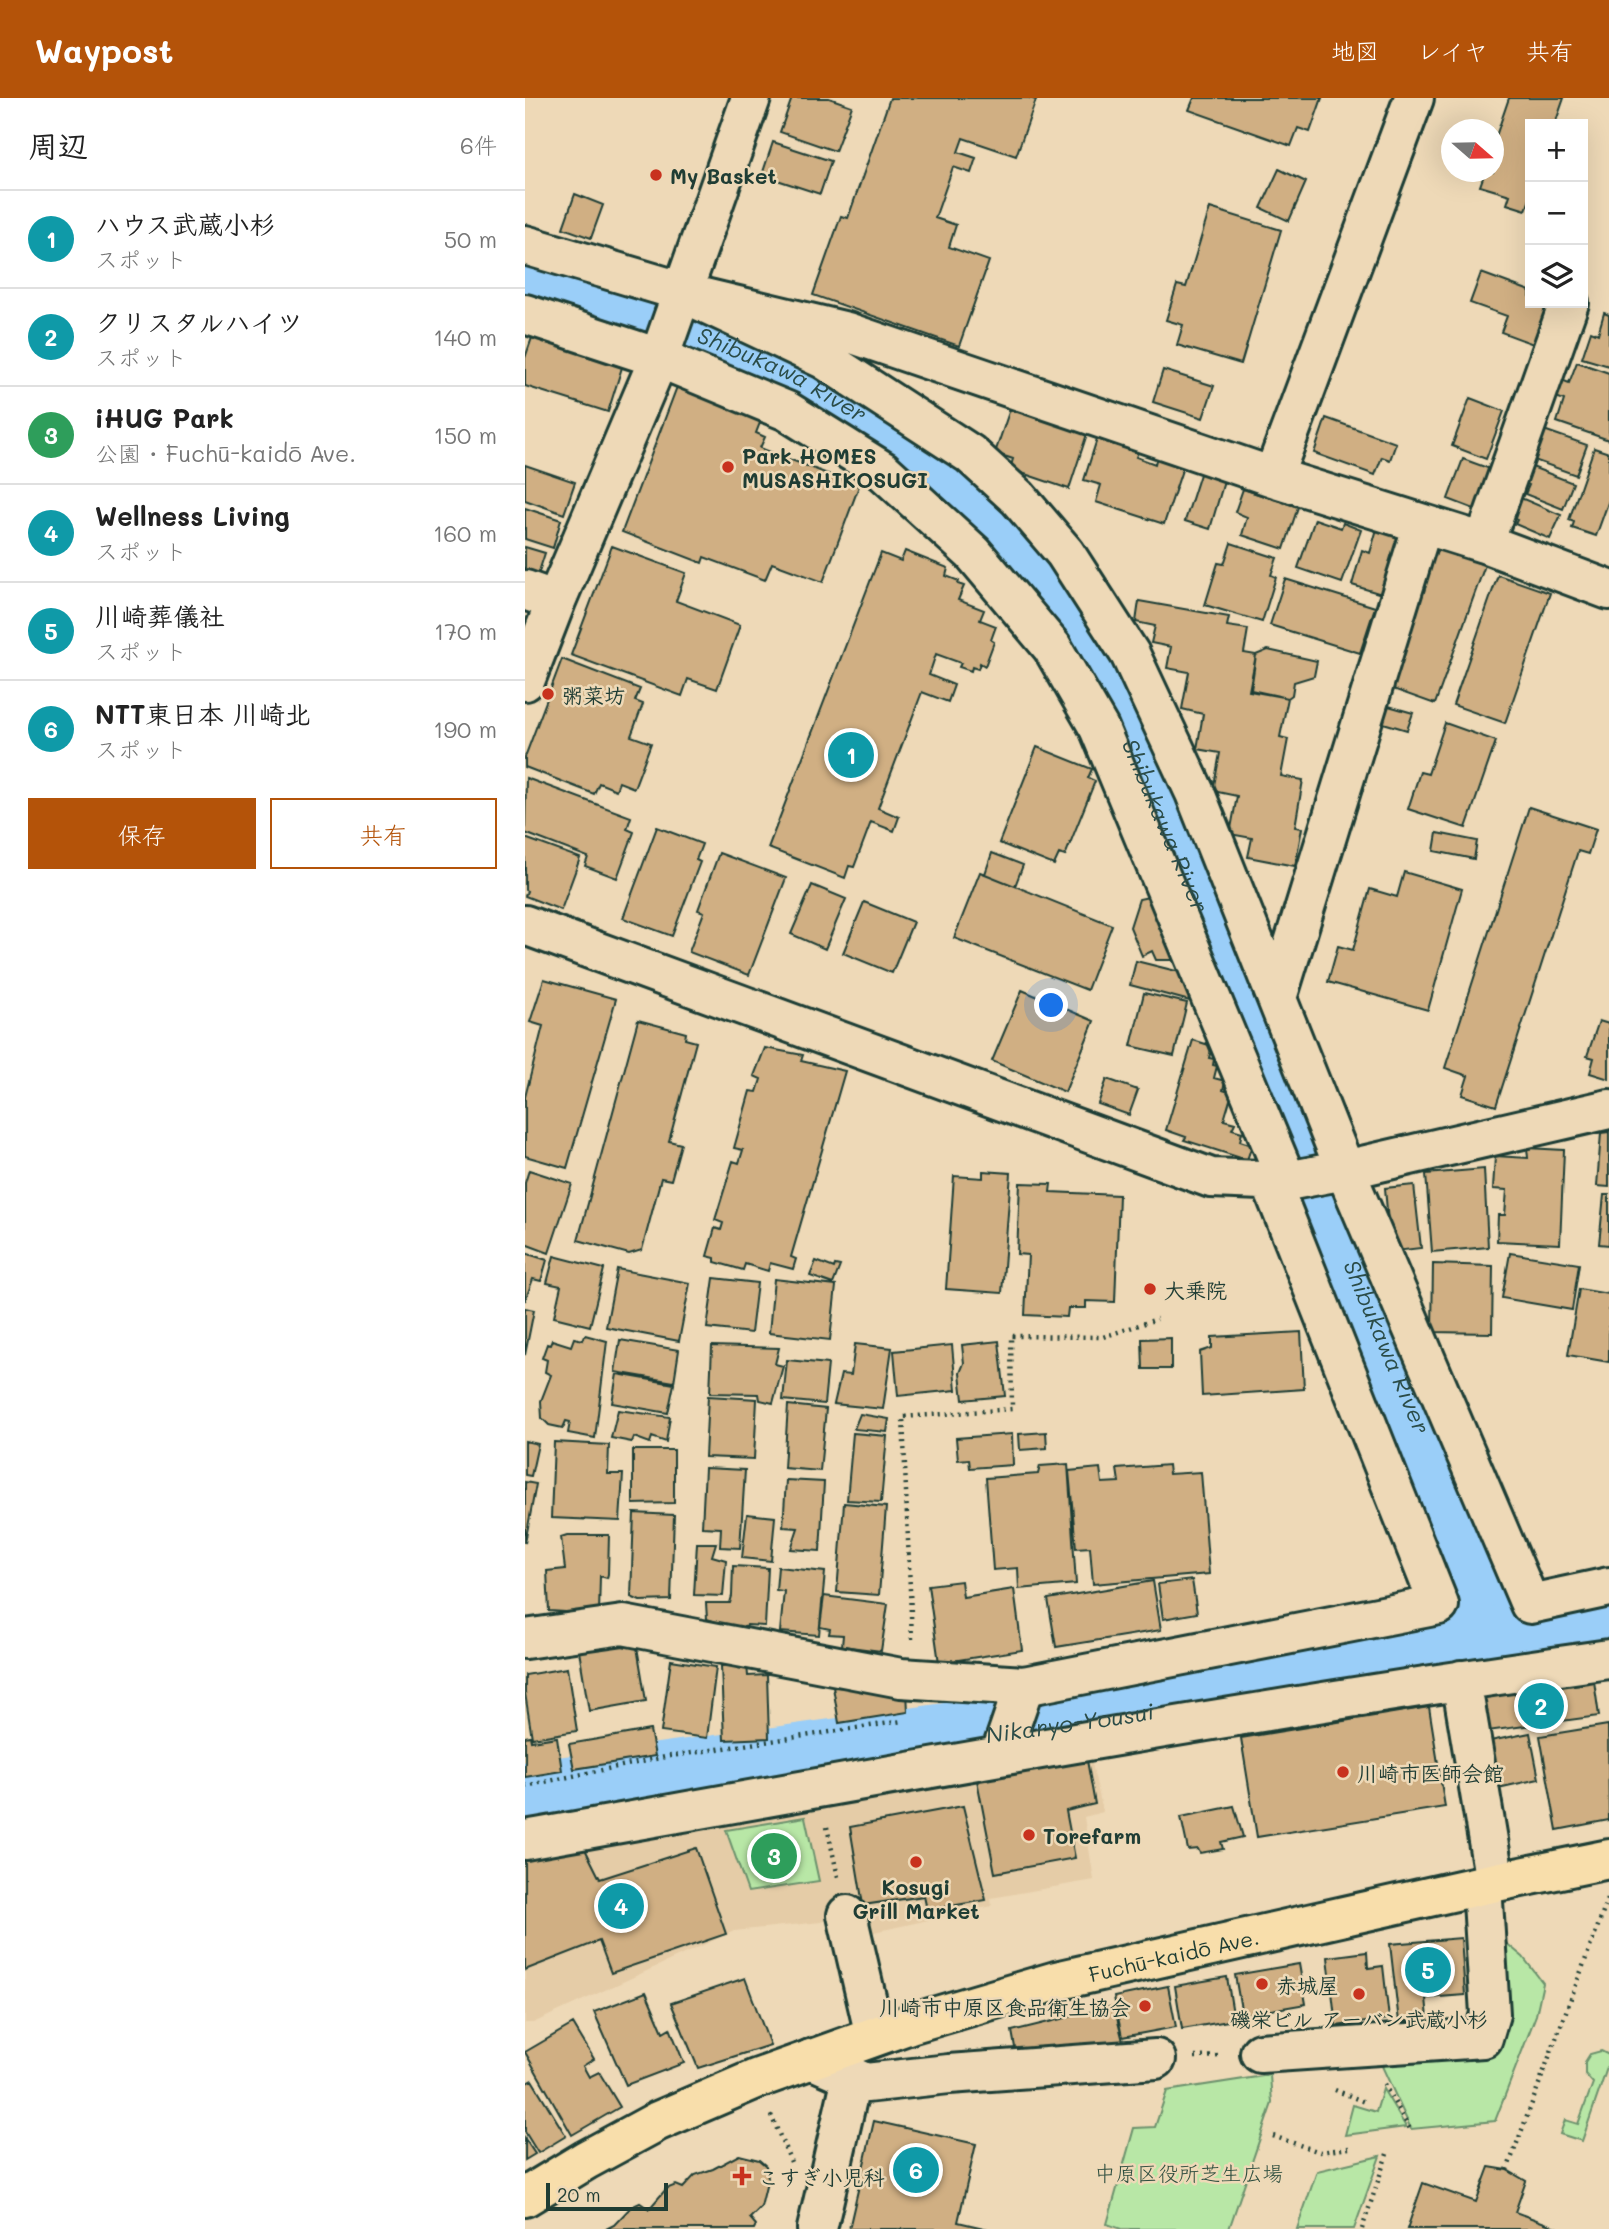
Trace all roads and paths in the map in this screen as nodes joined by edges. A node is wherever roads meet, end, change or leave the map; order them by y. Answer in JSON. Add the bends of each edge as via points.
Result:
{"nodes":[{"id":1,"x":751,"y":98,"type":"edge"},
{"id":2,"x":1414,"y":98,"type":"edge"},
{"id":3,"x":525,"y":245,"type":"edge"},
{"id":4,"x":684,"y":291,"type":"junction"},
{"id":5,"x":1567,"y":308,"type":"edge"},
{"id":6,"x":525,"y":314,"type":"edge"},
{"id":7,"x":659,"y":358,"type":"junction"},
{"id":8,"x":1273,"y":477,"type":"junction"},
{"id":9,"x":1423,"y":524,"type":"junction"},
{"id":10,"x":1484,"y":543,"type":"junction"},
{"id":11,"x":1609,"y":590,"type":"edge"},
{"id":12,"x":541,"y":595,"type":"edge"},
{"id":13,"x":525,"y":681,"type":"edge"},
{"id":14,"x":525,"y":925,"type":"edge"},
{"id":15,"x":1277,"y":998,"type":"junction"},
{"id":16,"x":1609,"y":1109,"type":"edge"},
{"id":17,"x":1345,"y":1170,"type":"junction"},
{"id":18,"x":1279,"y":1180,"type":"junction"},
{"id":19,"x":1157,"y":1319,"type":"dead end"},
{"id":20,"x":1609,"y":1587,"type":"edge"},
{"id":21,"x":525,"y":1639,"type":"edge"},
{"id":22,"x":1609,"y":1659,"type":"edge"},
{"id":23,"x":914,"y":1678,"type":"junction"},
{"id":24,"x":1461,"y":1680,"type":"junction"},
{"id":25,"x":1024,"y":1686,"type":"junction"},
{"id":26,"x":907,"y":1720,"type":"dead end"},
{"id":27,"x":1000,"y":1756,"type":"junction"},
{"id":28,"x":525,"y":1786,"type":"edge"},
{"id":29,"x":818,"y":1789,"type":"junction"},
{"id":30,"x":525,"y":1840,"type":"edge"},
{"id":31,"x":1609,"y":1859,"type":"edge"},
{"id":32,"x":1488,"y":1883,"type":"junction"},
{"id":33,"x":1609,"y":1895,"type":"edge"},
{"id":34,"x":847,"y":1915,"type":"joint"},
{"id":35,"x":875,"y":2036,"type":"junction"},
{"id":36,"x":1260,"y":2053,"type":"joint"},
{"id":37,"x":811,"y":2059,"type":"junction"},
{"id":38,"x":1156,"y":2059,"type":"joint"},
{"id":39,"x":852,"y":2077,"type":"junction"},
{"id":40,"x":756,"y":2078,"type":"junction"},
{"id":41,"x":1273,"y":2136,"type":"dead end"},
{"id":42,"x":1349,"y":2148,"type":"dead end"},
{"id":43,"x":1388,"y":2151,"type":"dead end"},
{"id":44,"x":792,"y":2164,"type":"dead end"},
{"id":45,"x":1507,"y":2170,"type":"dead end"},
{"id":46,"x":525,"y":2197,"type":"edge"},
{"id":47,"x":817,"y":2229,"type":"edge"},
{"id":48,"x":1362,"y":2229,"type":"edge"}],
"edges":[{"from":1,"to":4,"type":"street"},
{"from":2,"to":8,"type":"street"},
{"from":3,"to":4,"type":"street"},
{"from":4,"to":7,"type":"street"},
{"from":4,"to":8,"type":"street","via":[[847,332]]},
{"from":4,"to":15,"type":"street","via":[[824,359],[970,454],[1026,507],[1065,554],[1130,654],[1195,793]]},
{"from":5,"to":10,"type":"street"},
{"from":6,"to":7,"type":"street"},
{"from":7,"to":12,"type":"street"},
{"from":7,"to":18,"type":"street","via":[[787,411],[883,471],[973,553],[1052,647],[1099,728]]},
{"from":8,"to":9,"type":"street"},
{"from":9,"to":10,"type":"street"},
{"from":9,"to":15,"type":"street"},
{"from":10,"to":11,"type":"street"},
{"from":12,"to":13,"type":"street"},
{"from":14,"to":18,"type":"street","via":[[1211,1178]]},
{"from":15,"to":17,"type":"street"},
{"from":16,"to":17,"type":"street"},
{"from":17,"to":18,"type":"street"},
{"from":17,"to":20,"type":"street","via":[[1530,1604]]},
{"from":18,"to":25,"type":"street","via":[[1439,1605]]},
{"from":19,"to":23,"type":"path","via":[[1103,1337],[1011,1336],[1012,1409],[903,1417]]},
{"from":21,"to":23,"type":"street","via":[[623,1625]]},
{"from":22,"to":24,"type":"street"},
{"from":23,"to":25,"type":"street"},
{"from":24,"to":27,"type":"street"},
{"from":24,"to":32,"type":"street"},
{"from":25,"to":27,"type":"street"},
{"from":26,"to":28,"type":"path","via":[[666,1757]]},
{"from":27,"to":29,"type":"street"},
{"from":29,"to":30,"type":"street"},
{"from":29,"to":34,"type":"path"},
{"from":31,"to":32,"type":"highway","name":"Fuchū-kaidō Ave."},
{"from":32,"to":35,"type":"highway","name":"Fuchū-kaidō Ave.","via":[[1056,1981]]},
{"from":32,"to":36,"type":"street","via":[[1490,2014],[1483,2038]]},
{"from":33,"to":45,"type":"path"},
{"from":34,"to":35,"type":"street"},
{"from":35,"to":37,"type":"highway","name":"Fuchū-kaidō Ave."},
{"from":36,"to":38,"type":"path"},
{"from":37,"to":39,"type":"street"},
{"from":37,"to":40,"type":"highway","name":"Fuchū-kaidō Ave."},
{"from":38,"to":39,"type":"street","via":[[866,2083]]},
{"from":39,"to":47,"type":"street"},
{"from":40,"to":44,"type":"path"},
{"from":40,"to":46,"type":"highway","name":"Fuchū-kaidō Ave.","via":[[658,2121]]},
{"from":41,"to":42,"type":"path","via":[[1320,2152]]},
{"from":43,"to":48,"type":"path"}]}
